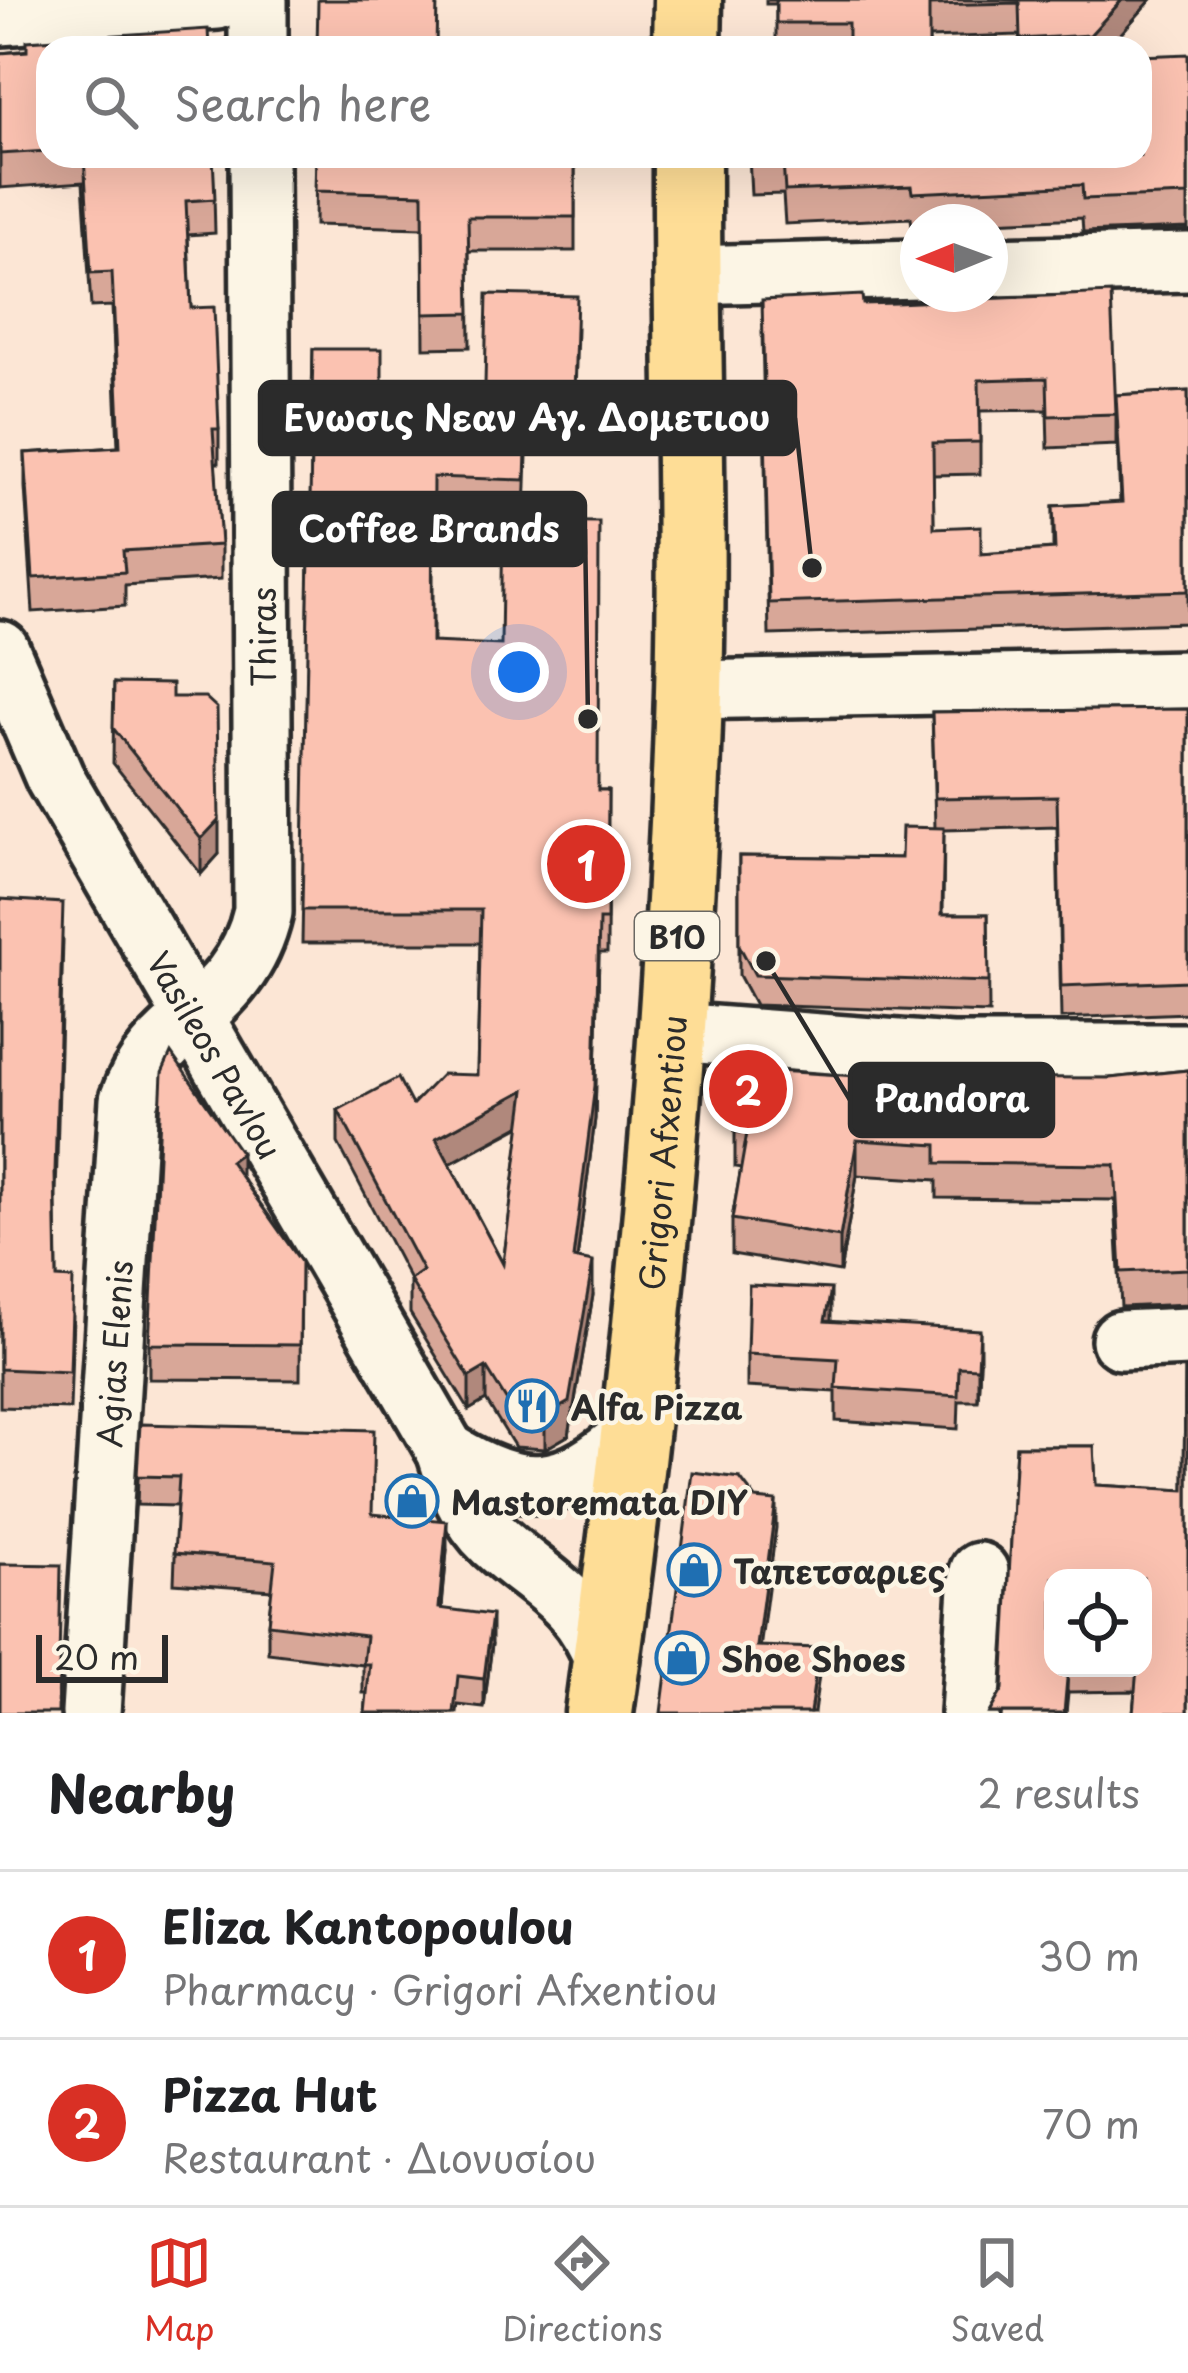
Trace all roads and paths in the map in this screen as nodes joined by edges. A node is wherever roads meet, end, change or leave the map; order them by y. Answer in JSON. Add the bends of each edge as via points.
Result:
{"nodes":[{"id":1,"x":217,"y":0,"type":"edge"},
{"id":2,"x":258,"y":0,"type":"edge"},
{"id":3,"x":688,"y":0,"type":"edge"},
{"id":4,"x":0,"y":16,"type":"edge"},
{"id":5,"x":258,"y":36,"type":"edge"},
{"id":6,"x":688,"y":36,"type":"edge"},
{"id":7,"x":259,"y":168,"type":"edge"},
{"id":8,"x":687,"y":168,"type":"edge"},
{"id":9,"x":1188,"y":262,"type":"edge"},
{"id":10,"x":1008,"y":267,"type":"edge"},
{"id":11,"x":900,"y":269,"type":"edge"},
{"id":12,"x":686,"y":275,"type":"junction"},
{"id":13,"x":0,"y":650,"type":"edge"},
{"id":14,"x":1188,"y":680,"type":"edge"},
{"id":15,"x":689,"y":690,"type":"junction"},
{"id":16,"x":191,"y":1020,"type":"junction"},
{"id":17,"x":674,"y":1032,"type":"junction"},
{"id":18,"x":1188,"y":1053,"type":"edge"},
{"id":19,"x":1188,"y":1337,"type":"edge"},
{"id":20,"x":1121,"y":1340,"type":"dead end"},
{"id":21,"x":632,"y":1433,"type":"junction"},
{"id":22,"x":446,"y":1451,"type":"junction"},
{"id":23,"x":980,"y":1572,"type":"dead end"},
{"id":24,"x":602,"y":1688,"type":"edge"},
{"id":25,"x":91,"y":1713,"type":"edge"},
{"id":26,"x":970,"y":1713,"type":"edge"}],
"edges":[{"from":1,"to":4,"type":"street"},
{"from":2,"to":5,"type":"street"},
{"from":3,"to":6,"type":"main road"},
{"from":7,"to":16,"type":"street","name":"Thiras","via":[[263,913],[248,961]]},
{"from":8,"to":12,"type":"main road","name":"Grigori Afxentiou","number":"B10"},
{"from":9,"to":10,"type":"street"},
{"from":11,"to":12,"type":"street"},
{"from":12,"to":15,"type":"main road","name":"Grigori Afxentiou","number":"B10"},
{"from":13,"to":16,"type":"street","name":"Vasileos Pavlou","via":[[55,778]]},
{"from":14,"to":15,"type":"street"},
{"from":15,"to":17,"type":"main road","name":"Grigori Afxentiou","number":"B10"},
{"from":16,"to":22,"type":"street","name":"Vasileos Pavlou"},
{"from":16,"to":25,"type":"street","name":"Agias Elenis","via":[[147,1063],[129,1100]]},
{"from":17,"to":18,"type":"street","via":[[951,1053]]},
{"from":17,"to":21,"type":"main road","name":"Grigori Afxentiou","number":"B10"},
{"from":19,"to":20,"type":"street"},
{"from":21,"to":22,"type":"street","via":[[586,1472],[536,1484],[495,1479]]},
{"from":21,"to":24,"type":"main road","name":"Grigori Afxentiou","number":"B10"},
{"from":22,"to":24,"type":"street","name":"Vasileos Pavlou","via":[[467,1507],[491,1538],[581,1612]]},
{"from":23,"to":26,"type":"street"}]}
